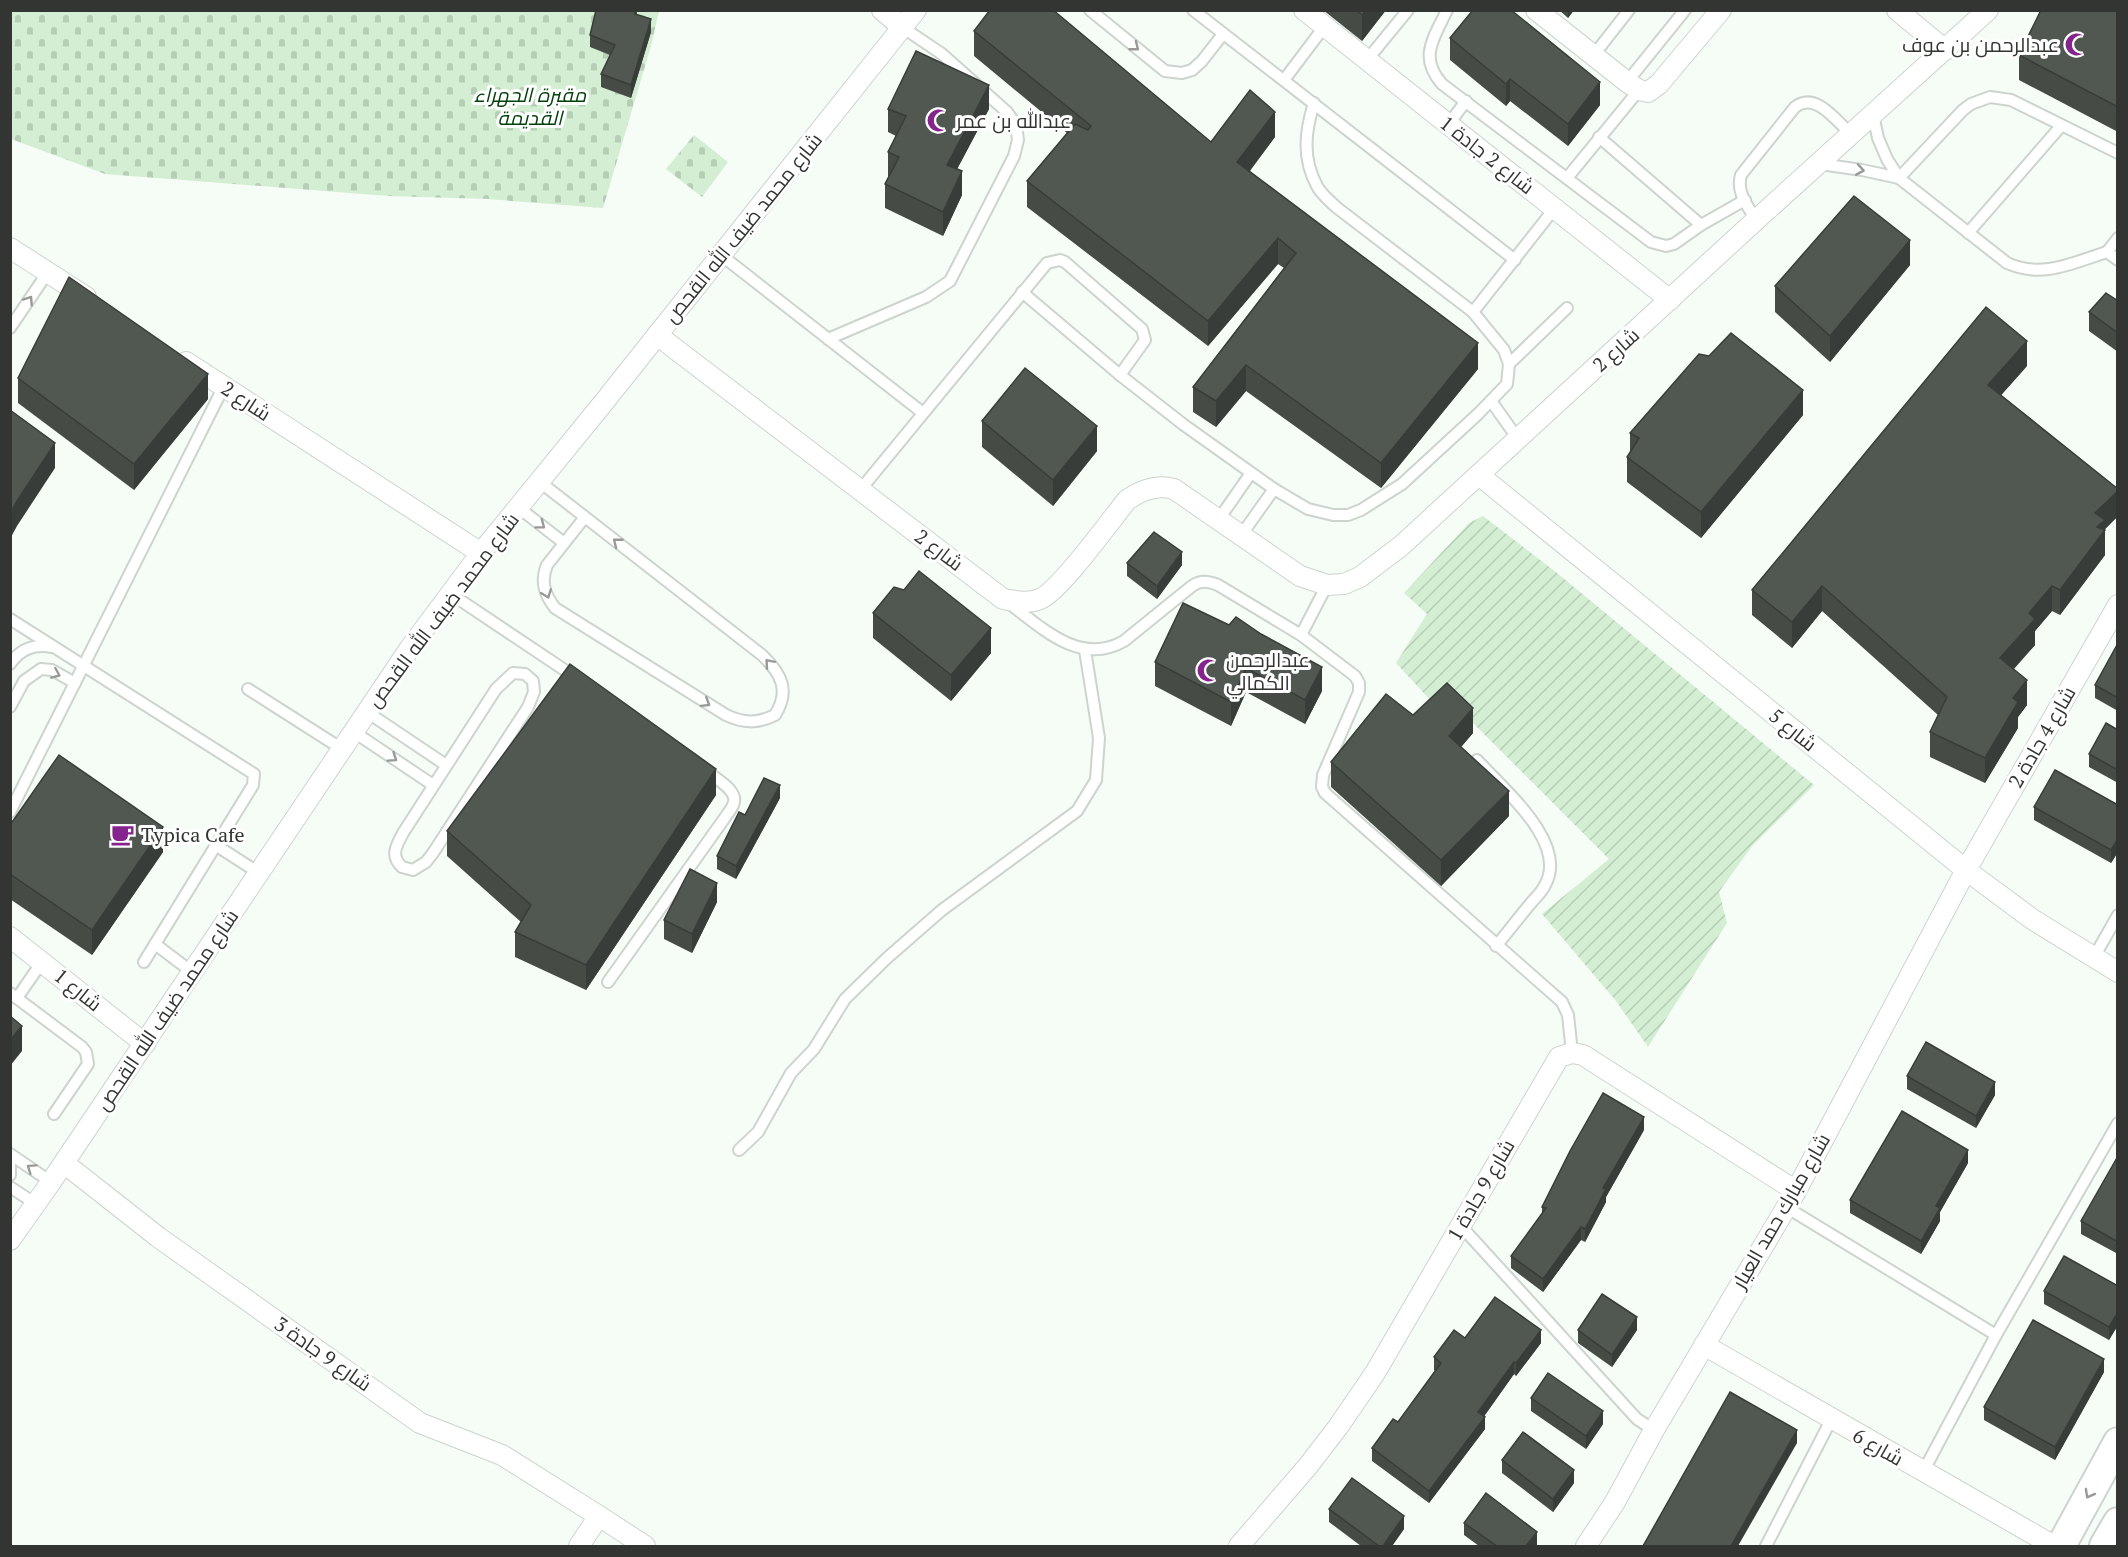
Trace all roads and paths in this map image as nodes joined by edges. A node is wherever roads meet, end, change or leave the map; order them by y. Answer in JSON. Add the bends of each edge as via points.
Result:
{"nodes":[{"id":1,"x":882,"y":10,"type":"edge"},
{"id":2,"x":916,"y":10,"type":"edge"},
{"id":3,"x":1090,"y":10,"type":"edge"},
{"id":4,"x":1193,"y":10,"type":"edge"},
{"id":5,"x":1304,"y":10,"type":"edge"},
{"id":6,"x":1408,"y":10,"type":"edge"},
{"id":7,"x":1447,"y":10,"type":"edge"},
{"id":8,"x":1536,"y":10,"type":"edge"},
{"id":9,"x":1629,"y":10,"type":"edge"},
{"id":10,"x":1685,"y":10,"type":"edge"},
{"id":11,"x":1721,"y":10,"type":"edge"},
{"id":12,"x":1897,"y":10,"type":"edge"},
{"id":13,"x":1988,"y":10,"type":"edge"},
{"id":14,"x":903,"y":27,"type":"junction"},
{"id":15,"x":1324,"y":27,"type":"junction"},
{"id":16,"x":1223,"y":34,"type":"junction"},
{"id":17,"x":1945,"y":50,"type":"junction"},
{"id":18,"x":1593,"y":56,"type":"junction"},
{"id":19,"x":1367,"y":60,"type":"junction"},
{"id":20,"x":1284,"y":80,"type":"junction"},
{"id":21,"x":1633,"y":86,"type":"junction"},
{"id":22,"x":1466,"y":101,"type":"junction"},
{"id":23,"x":1314,"y":103,"type":"junction"},
{"id":24,"x":1873,"y":115,"type":"junction"},
{"id":25,"x":1448,"y":125,"type":"junction"},
{"id":26,"x":2061,"y":126,"type":"junction"},
{"id":27,"x":1852,"y":135,"type":"junction"},
{"id":28,"x":1599,"y":137,"type":"junction"},
{"id":29,"x":2118,"y":153,"type":"edge"},
{"id":30,"x":1820,"y":164,"type":"junction"},
{"id":31,"x":1567,"y":178,"type":"junction"},
{"id":32,"x":1899,"y":178,"type":"junction"},
{"id":33,"x":1745,"y":200,"type":"junction"},
{"id":34,"x":1554,"y":209,"type":"junction"},
{"id":35,"x":1756,"y":220,"type":"junction"},
{"id":36,"x":1701,"y":225,"type":"junction"},
{"id":37,"x":1968,"y":233,"type":"junction"},
{"id":38,"x":2118,"y":238,"type":"edge"},
{"id":39,"x":10,"y":248,"type":"edge"},
{"id":40,"x":2107,"y":252,"type":"junction"},
{"id":41,"x":721,"y":255,"type":"junction"},
{"id":42,"x":1515,"y":260,"type":"junction"},
{"id":43,"x":2118,"y":260,"type":"edge"},
{"id":44,"x":48,"y":273,"type":"junction"},
{"id":45,"x":1022,"y":292,"type":"junction"},
{"id":46,"x":1670,"y":300,"type":"junction"},
{"id":47,"x":97,"y":304,"type":"edge"},
{"id":48,"x":1567,"y":308,"type":"dead end"},
{"id":49,"x":1473,"y":312,"type":"junction"},
{"id":50,"x":12,"y":324,"type":"edge"},
{"id":51,"x":657,"y":335,"type":"junction"},
{"id":52,"x":828,"y":339,"type":"junction"},
{"id":53,"x":175,"y":355,"type":"edge"},
{"id":54,"x":1509,"y":363,"type":"junction"},
{"id":55,"x":1120,"y":375,"type":"junction"},
{"id":56,"x":224,"y":386,"type":"junction"},
{"id":57,"x":1491,"y":401,"type":"junction"},
{"id":58,"x":923,"y":413,"type":"junction"},
{"id":59,"x":1518,"y":439,"type":"junction"},
{"id":60,"x":1251,"y":473,"type":"junction"},
{"id":61,"x":1479,"y":475,"type":"junction"},
{"id":62,"x":540,"y":482,"type":"junction"},
{"id":63,"x":861,"y":489,"type":"junction"},
{"id":64,"x":1274,"y":489,"type":"junction"},
{"id":65,"x":519,"y":508,"type":"junction"},
{"id":66,"x":585,"y":517,"type":"junction"},
{"id":67,"x":1219,"y":519,"type":"junction"},
{"id":68,"x":1242,"y":534,"type":"junction"},
{"id":69,"x":564,"y":543,"type":"junction"},
{"id":70,"x":481,"y":553,"type":"junction"},
{"id":71,"x":1327,"y":585,"type":"junction"},
{"id":72,"x":451,"y":594,"type":"junction"},
{"id":73,"x":1003,"y":599,"type":"junction"},
{"id":74,"x":2118,"y":605,"type":"edge"},
{"id":75,"x":10,"y":619,"type":"edge"},
{"id":76,"x":1301,"y":636,"type":"junction"},
{"id":77,"x":56,"y":647,"type":"junction"},
{"id":78,"x":1085,"y":650,"type":"junction"},
{"id":79,"x":10,"y":664,"type":"edge"},
{"id":80,"x":84,"y":665,"type":"junction"},
{"id":81,"x":75,"y":683,"type":"junction"},
{"id":82,"x":10,"y":687,"type":"edge"},
{"id":83,"x":588,"y":687,"type":"edge"},
{"id":84,"x":248,"y":688,"type":"dead end"},
{"id":85,"x":12,"y":706,"type":"edge"},
{"id":86,"x":367,"y":712,"type":"junction"},
{"id":87,"x":354,"y":732,"type":"junction"},
{"id":88,"x":342,"y":749,"type":"junction"},
{"id":89,"x":1478,"y":760,"type":"edge"},
{"id":90,"x":695,"y":764,"type":"edge"},
{"id":91,"x":446,"y":765,"type":"junction"},
{"id":92,"x":433,"y":784,"type":"junction"},
{"id":93,"x":10,"y":812,"type":"edge"},
{"id":94,"x":217,"y":846,"type":"junction"},
{"id":95,"x":1966,"y":870,"type":"junction"},
{"id":96,"x":259,"y":873,"type":"junction"},
{"id":97,"x":2118,"y":915,"type":"edge"},
{"id":98,"x":10,"y":937,"type":"edge"},
{"id":99,"x":155,"y":944,"type":"junction"},
{"id":100,"x":1496,"y":946,"type":"junction"},
{"id":101,"x":2094,"y":957,"type":"junction"},
{"id":102,"x":42,"y":962,"type":"junction"},
{"id":103,"x":144,"y":962,"type":"dead end"},
{"id":104,"x":192,"y":972,"type":"junction"},
{"id":105,"x":2118,"y":972,"type":"edge"},
{"id":106,"x":608,"y":982,"type":"dead end"},
{"id":107,"x":14,"y":995,"type":"edge"},
{"id":108,"x":145,"y":1044,"type":"junction"},
{"id":109,"x":1572,"y":1053,"type":"junction"},
{"id":110,"x":54,"y":1114,"type":"dead end"},
{"id":111,"x":2118,"y":1123,"type":"edge"},
{"id":112,"x":739,"y":1150,"type":"dead end"},
{"id":113,"x":10,"y":1154,"type":"edge"},
{"id":114,"x":64,"y":1163,"type":"junction"},
{"id":115,"x":10,"y":1165,"type":"edge"},
{"id":116,"x":10,"y":1175,"type":"edge"},
{"id":117,"x":51,"y":1182,"type":"junction"},
{"id":118,"x":10,"y":1187,"type":"edge"},
{"id":119,"x":1791,"y":1199,"type":"junction"},
{"id":120,"x":36,"y":1204,"type":"junction"},
{"id":121,"x":1460,"y":1226,"type":"junction"},
{"id":122,"x":10,"y":1240,"type":"edge"},
{"id":123,"x":1996,"y":1335,"type":"junction"},
{"id":124,"x":1704,"y":1345,"type":"junction"},
{"id":125,"x":1830,"y":1420,"type":"junction"},
{"id":126,"x":1654,"y":1430,"type":"junction"},
{"id":127,"x":2118,"y":1442,"type":"edge"},
{"id":128,"x":1923,"y":1472,"type":"junction"},
{"id":129,"x":599,"y":1516,"type":"junction"},
{"id":130,"x":2118,"y":1522,"type":"edge"},
{"id":131,"x":579,"y":1546,"type":"edge"},
{"id":132,"x":645,"y":1546,"type":"edge"},
{"id":133,"x":1239,"y":1546,"type":"edge"},
{"id":134,"x":1586,"y":1546,"type":"edge"},
{"id":135,"x":1766,"y":1546,"type":"edge"},
{"id":136,"x":2054,"y":1546,"type":"edge"},
{"id":137,"x":2061,"y":1546,"type":"edge"},
{"id":138,"x":2104,"y":1546,"type":"edge"}],
"edges":[{"from":1,"to":14,"type":"street"},
{"from":2,"to":14,"type":"street","name":"شارع محمد ضيف الله القحص"},
{"from":3,"to":16,"type":"lane","one_way":true,"via":[[1164,71],[1192,70]]},
{"from":4,"to":16,"type":"lane"},
{"from":5,"to":15,"type":"street","name":"شارع 2 جادة 1"},
{"from":6,"to":19,"type":"lane"},
{"from":7,"to":22,"type":"lane","via":[[1431,44],[1430,66],[1442,84]]},
{"from":8,"to":18,"type":"street"},
{"from":9,"to":18,"type":"lane"},
{"from":10,"to":21,"type":"lane"},
{"from":11,"to":21,"type":"street","via":[[1659,84],[1648,92]]},
{"from":12,"to":17,"type":"street"},
{"from":13,"to":17,"type":"street","name":"شارع 2"},
{"from":14,"to":41,"type":"street","name":"شارع محمد ضيف الله القحص"},
{"from":14,"to":52,"type":"lane","via":[[942,54],[1007,112],[1016,125],[1018,140],[1014,156],[950,281],[926,297]]},
{"from":15,"to":19,"type":"street","name":"شارع 2 جادة 1"},
{"from":15,"to":20,"type":"lane"},
{"from":16,"to":20,"type":"lane"},
{"from":17,"to":24,"type":"street","name":"شارع 2"},
{"from":18,"to":21,"type":"street"},
{"from":19,"to":25,"type":"street","name":"شارع 2 جادة 1"},
{"from":20,"to":23,"type":"lane"},
{"from":21,"to":28,"type":"lane"},
{"from":22,"to":25,"type":"lane"},
{"from":22,"to":31,"type":"lane"},
{"from":23,"to":42,"type":"lane"},
{"from":23,"to":49,"type":"lane","via":[[1306,127],[1306,147],[1317,188],[1336,207]]},
{"from":24,"to":27,"type":"street","name":"شارع 2"},
{"from":24,"to":32,"type":"lane","via":[[1882,148]]},
{"from":25,"to":34,"type":"street","name":"شارع 2 جادة 1"},
{"from":26,"to":29,"type":"lane"},
{"from":26,"to":32,"type":"lane","via":[[2011,100],[1980,99],[1963,110]]},
{"from":26,"to":37,"type":"lane"},
{"from":27,"to":30,"type":"street","name":"شارع 2"},
{"from":27,"to":33,"type":"lane","via":[[1818,104],[1802,101],[1741,175],[1738,184]]},
{"from":28,"to":31,"type":"lane"},
{"from":28,"to":36,"type":"lane"},
{"from":30,"to":32,"type":"lane","one_way":true},
{"from":30,"to":35,"type":"street","name":"شارع 2"},
{"from":31,"to":36,"type":"lane","via":[[1658,246],[1674,244]]},
{"from":32,"to":37,"type":"lane"},
{"from":33,"to":35,"type":"lane"},
{"from":33,"to":36,"type":"lane"},
{"from":34,"to":42,"type":"lane"},
{"from":34,"to":46,"type":"street","name":"شارع 2 جادة 1"},
{"from":35,"to":46,"type":"street","name":"شارع 2"},
{"from":37,"to":40,"type":"lane","via":[[2007,263],[2033,272]]},
{"from":38,"to":40,"type":"lane"},
{"from":39,"to":44,"type":"street"},
{"from":40,"to":43,"type":"lane"},
{"from":41,"to":51,"type":"street","name":"شارع محمد ضيف الله القحص"},
{"from":41,"to":52,"type":"lane"},
{"from":42,"to":49,"type":"lane"},
{"from":44,"to":47,"type":"street"},
{"from":50,"to":44,"type":"lane","one_way":true},
{"from":45,"to":55,"type":"lane"},
{"from":45,"to":55,"type":"lane","via":[[1047,263],[1065,262],[1145,334],[1142,347]]},
{"from":45,"to":58,"type":"lane"},
{"from":46,"to":59,"type":"street","name":"شارع 2"},
{"from":48,"to":54,"type":"lane"},
{"from":49,"to":54,"type":"lane","via":[[1504,350]]},
{"from":51,"to":62,"type":"street","name":"شارع محمد ضيف الله القحص"},
{"from":51,"to":63,"type":"street","name":"شارع 2"},
{"from":52,"to":58,"type":"lane"},
{"from":53,"to":56,"type":"street","name":"شارع 2"},
{"from":54,"to":57,"type":"lane","via":[[1507,384]]},
{"from":55,"to":60,"type":"lane"},
{"from":56,"to":70,"type":"street","name":"شارع 2"},
{"from":56,"to":80,"type":"lane"},
{"from":57,"to":59,"type":"lane"},
{"from":57,"to":64,"type":"lane","via":[[1402,484],[1361,510],[1333,515],[1308,509]]},
{"from":58,"to":63,"type":"lane"},
{"from":59,"to":61,"type":"street","name":"شارع 2"},
{"from":60,"to":64,"type":"lane"},
{"from":60,"to":67,"type":"lane"},
{"from":61,"to":71,"type":"street","name":"شارع 2","via":[[1401,546],[1360,577],[1344,584]]},
{"from":61,"to":95,"type":"street","name":"شارع 5"},
{"from":62,"to":65,"type":"street","name":"شارع محمد ضيف الله القحص"},
{"from":62,"to":66,"type":"lane"},
{"from":63,"to":73,"type":"street","name":"شارع 2"},
{"from":64,"to":68,"type":"lane"},
{"from":65,"to":69,"type":"lane","one_way":true},
{"from":65,"to":70,"type":"street","name":"شارع محمد ضيف الله القحص"},
{"from":66,"to":69,"type":"lane"},
{"from":69,"to":66,"type":"lane","one_way":true,"via":[[543,574],[546,595],[555,608],[726,715],[753,722],[775,715],[784,696],[772,664]]},
{"from":67,"to":68,"type":"street"},
{"from":67,"to":73,"type":"street","via":[[1174,489],[1141,491],[1127,500],[1043,598],[1026,602]]},
{"from":68,"to":71,"type":"street","via":[[1300,576]]},
{"from":70,"to":72,"type":"street","name":"شارع محمد ضيف الله القحص"},
{"from":71,"to":76,"type":"lane"},
{"from":72,"to":83,"type":"lane"},
{"from":72,"to":86,"type":"street","name":"شارع محمد ضيف الله القحص"},
{"from":73,"to":78,"type":"lane","via":[[1046,632]]},
{"from":74,"to":95,"type":"street","name":"شارع 4 جادة 2"},
{"from":75,"to":77,"type":"lane"},
{"from":76,"to":78,"type":"lane","via":[[1218,585],[1202,582],[1124,641]]},
{"from":76,"to":100,"type":"lane","via":[[1359,683],[1359,692],[1323,774],[1324,793]]},
{"from":77,"to":79,"type":"lane","via":[[33,646],[15,656]]},
{"from":77,"to":80,"type":"lane"},
{"from":78,"to":112,"type":"lane","via":[[1099,738],[1096,780],[1077,811],[942,910],[845,999],[814,1050],[791,1073],[758,1132]]},
{"from":80,"to":81,"type":"lane"},
{"from":80,"to":94,"type":"lane","via":[[254,774],[253,785]]},
{"from":85,"to":81,"type":"lane","one_way":true,"via":[[24,681],[41,669],[52,670]]},
{"from":81,"to":93,"type":"lane"},
{"from":82,"to":85,"type":"lane","via":[[14,693]]},
{"from":84,"to":88,"type":"lane"},
{"from":86,"to":87,"type":"street","name":"شارع محمد ضيف الله القحص"},
{"from":86,"to":91,"type":"lane"},
{"from":87,"to":88,"type":"street","name":"شارع محمد ضيف الله القحص"},
{"from":87,"to":92,"type":"lane","one_way":true},
{"from":88,"to":96,"type":"street","name":"شارع محمد ضيف الله القحص"},
{"from":89,"to":100,"type":"lane","via":[[1533,821],[1546,845],[1551,868],[1546,885]]},
{"from":90,"to":106,"type":"lane","via":[[724,784],[732,792],[734,803]]},
{"from":91,"to":92,"type":"lane"},
{"from":91,"to":92,"type":"lane","via":[[502,682],[513,674],[530,677],[534,687],[528,707],[433,853],[420,867],[407,869],[398,863],[394,851]]},
{"from":94,"to":96,"type":"lane"},
{"from":94,"to":99,"type":"lane"},
{"from":95,"to":101,"type":"street","name":"شارع 5","via":[[2032,919]]},
{"from":95,"to":119,"type":"street","name":"شارع مبارك حمد العيار"},
{"from":96,"to":104,"type":"street","name":"شارع محمد ضيف الله القحص"},
{"from":97,"to":101,"type":"lane"},
{"from":98,"to":102,"type":"street","name":"شارع 1"},
{"from":99,"to":103,"type":"lane"},
{"from":99,"to":104,"type":"lane"},
{"from":100,"to":109,"type":"lane","via":[[1565,1007]]},
{"from":101,"to":105,"type":"street","name":"شارع 5"},
{"from":102,"to":107,"type":"lane"},
{"from":102,"to":108,"type":"street","name":"شارع 1"},
{"from":104,"to":108,"type":"street","name":"شارع محمد ضيف الله القحص"},
{"from":107,"to":110,"type":"lane","via":[[86,1052],[87,1064]]},
{"from":108,"to":114,"type":"street","name":"شارع محمد ضيف الله القحص"},
{"from":109,"to":119,"type":"street","via":[[1582,1055]]},
{"from":109,"to":121,"type":"street","name":"شارع 9 جادة 1","via":[[1554,1063]]},
{"from":111,"to":123,"type":"lane"},
{"from":117,"to":113,"type":"lane","one_way":true},
{"from":114,"to":117,"type":"street","name":"شارع محمد ضيف الله القحص"},
{"from":114,"to":129,"type":"street","name":"شارع 9 جادة 3","via":[[158,1237],[420,1423],[502,1455]]},
{"from":115,"to":116,"type":"lane"},
{"from":117,"to":120,"type":"street","name":"شارع محمد ضيف الله القحص"},
{"from":118,"to":120,"type":"lane"},
{"from":119,"to":123,"type":"lane"},
{"from":119,"to":124,"type":"street","name":"شارع مبارك حمد العيار"},
{"from":120,"to":122,"type":"street","name":"شارع محمد ضيف الله القحص"},
{"from":121,"to":126,"type":"lane","via":[[1637,1419]]},
{"from":121,"to":133,"type":"street","name":"شارع 9 جادة 1","via":[[1375,1373],[1338,1427]]},
{"from":123,"to":128,"type":"lane"},
{"from":124,"to":125,"type":"street","name":"شارع 6"},
{"from":124,"to":126,"type":"street","name":"شارع مبارك حمد العيار"},
{"from":125,"to":128,"type":"street","name":"شارع 6"},
{"from":125,"to":135,"type":"lane"},
{"from":126,"to":134,"type":"street","name":"شارع مبارك حمد العيار"},
{"from":127,"to":137,"type":"street","one_way":true},
{"from":128,"to":136,"type":"street","name":"شارع 6"},
{"from":129,"to":131,"type":"street"},
{"from":129,"to":132,"type":"street","name":"شارع 9 جادة 3"},
{"from":130,"to":138,"type":"street"}]}
